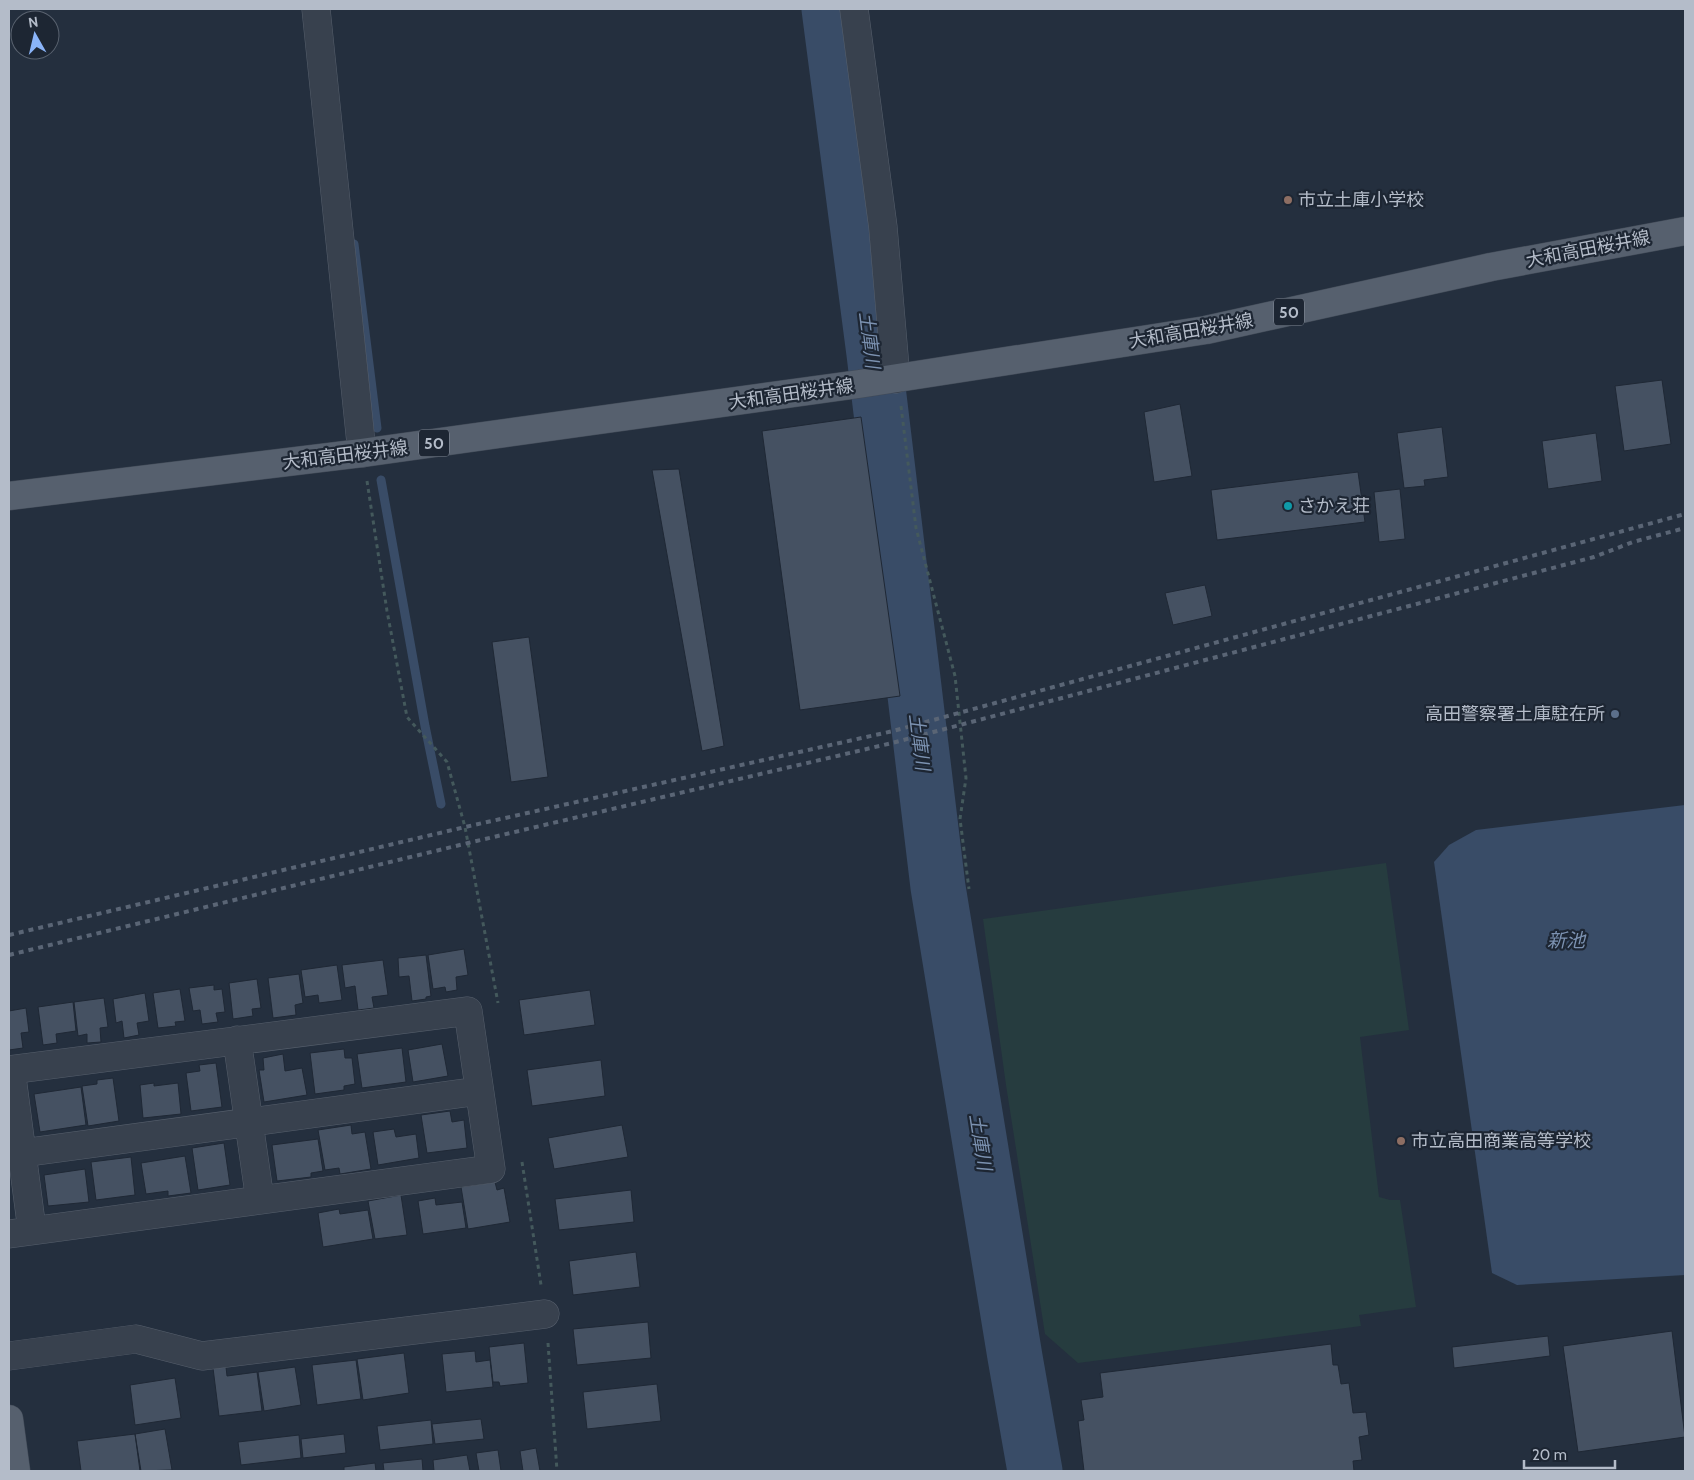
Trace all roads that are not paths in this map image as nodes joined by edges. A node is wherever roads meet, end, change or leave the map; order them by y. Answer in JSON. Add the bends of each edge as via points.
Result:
{"nodes":[{"id":1,"x":316,"y":9,"type":"edge"},
{"id":2,"x":854,"y":9,"type":"edge"},
{"id":3,"x":1685,"y":231,"type":"edge"},
{"id":4,"x":894,"y":379,"type":"junction"},
{"id":5,"x":362,"y":453,"type":"junction"},
{"id":6,"x":9,"y":496,"type":"edge"},
{"id":7,"x":237,"y":1040,"type":"junction"},
{"id":8,"x":10,"y":1070,"type":"edge"},
{"id":9,"x":479,"y":1091,"type":"junction"},
{"id":10,"x":249,"y":1122,"type":"junction"},
{"id":11,"x":22,"y":1152,"type":"junction"},
{"id":12,"x":260,"y":1200,"type":"junction"},
{"id":13,"x":20,"y":1232,"type":"edge"},
{"id":14,"x":546,"y":1314,"type":"road end"},
{"id":15,"x":9,"y":1356,"type":"edge"},
{"id":16,"x":9,"y":1419,"type":"edge"},
{"id":17,"x":16,"y":1471,"type":"edge"}],
"edges":[{"from":1,"to":5,"type":"street"},
{"from":2,"to":4,"type":"street","via":[[883,227]]},
{"from":3,"to":4,"type":"main road","name":"大和高田桜井線","number":"50","via":[[1491,267],[1206,330]]},
{"from":4,"to":5,"type":"main road","name":"大和高田桜井線","number":"50"},
{"from":5,"to":6,"type":"main road","name":"大和高田桜井線","number":"50"},
{"from":7,"to":8,"type":"street"},
{"from":7,"to":9,"type":"street","via":[[468,1011]]},
{"from":7,"to":10,"type":"street"},
{"from":8,"to":11,"type":"street"},
{"from":9,"to":10,"type":"street"},
{"from":9,"to":12,"type":"street","via":[[491,1169]]},
{"from":10,"to":11,"type":"street"},
{"from":10,"to":12,"type":"street"},
{"from":11,"to":13,"type":"street"},
{"from":12,"to":13,"type":"street"},
{"from":14,"to":15,"type":"street","via":[[202,1356],[136,1338]]},
{"from":16,"to":17,"type":"main road"}]}
